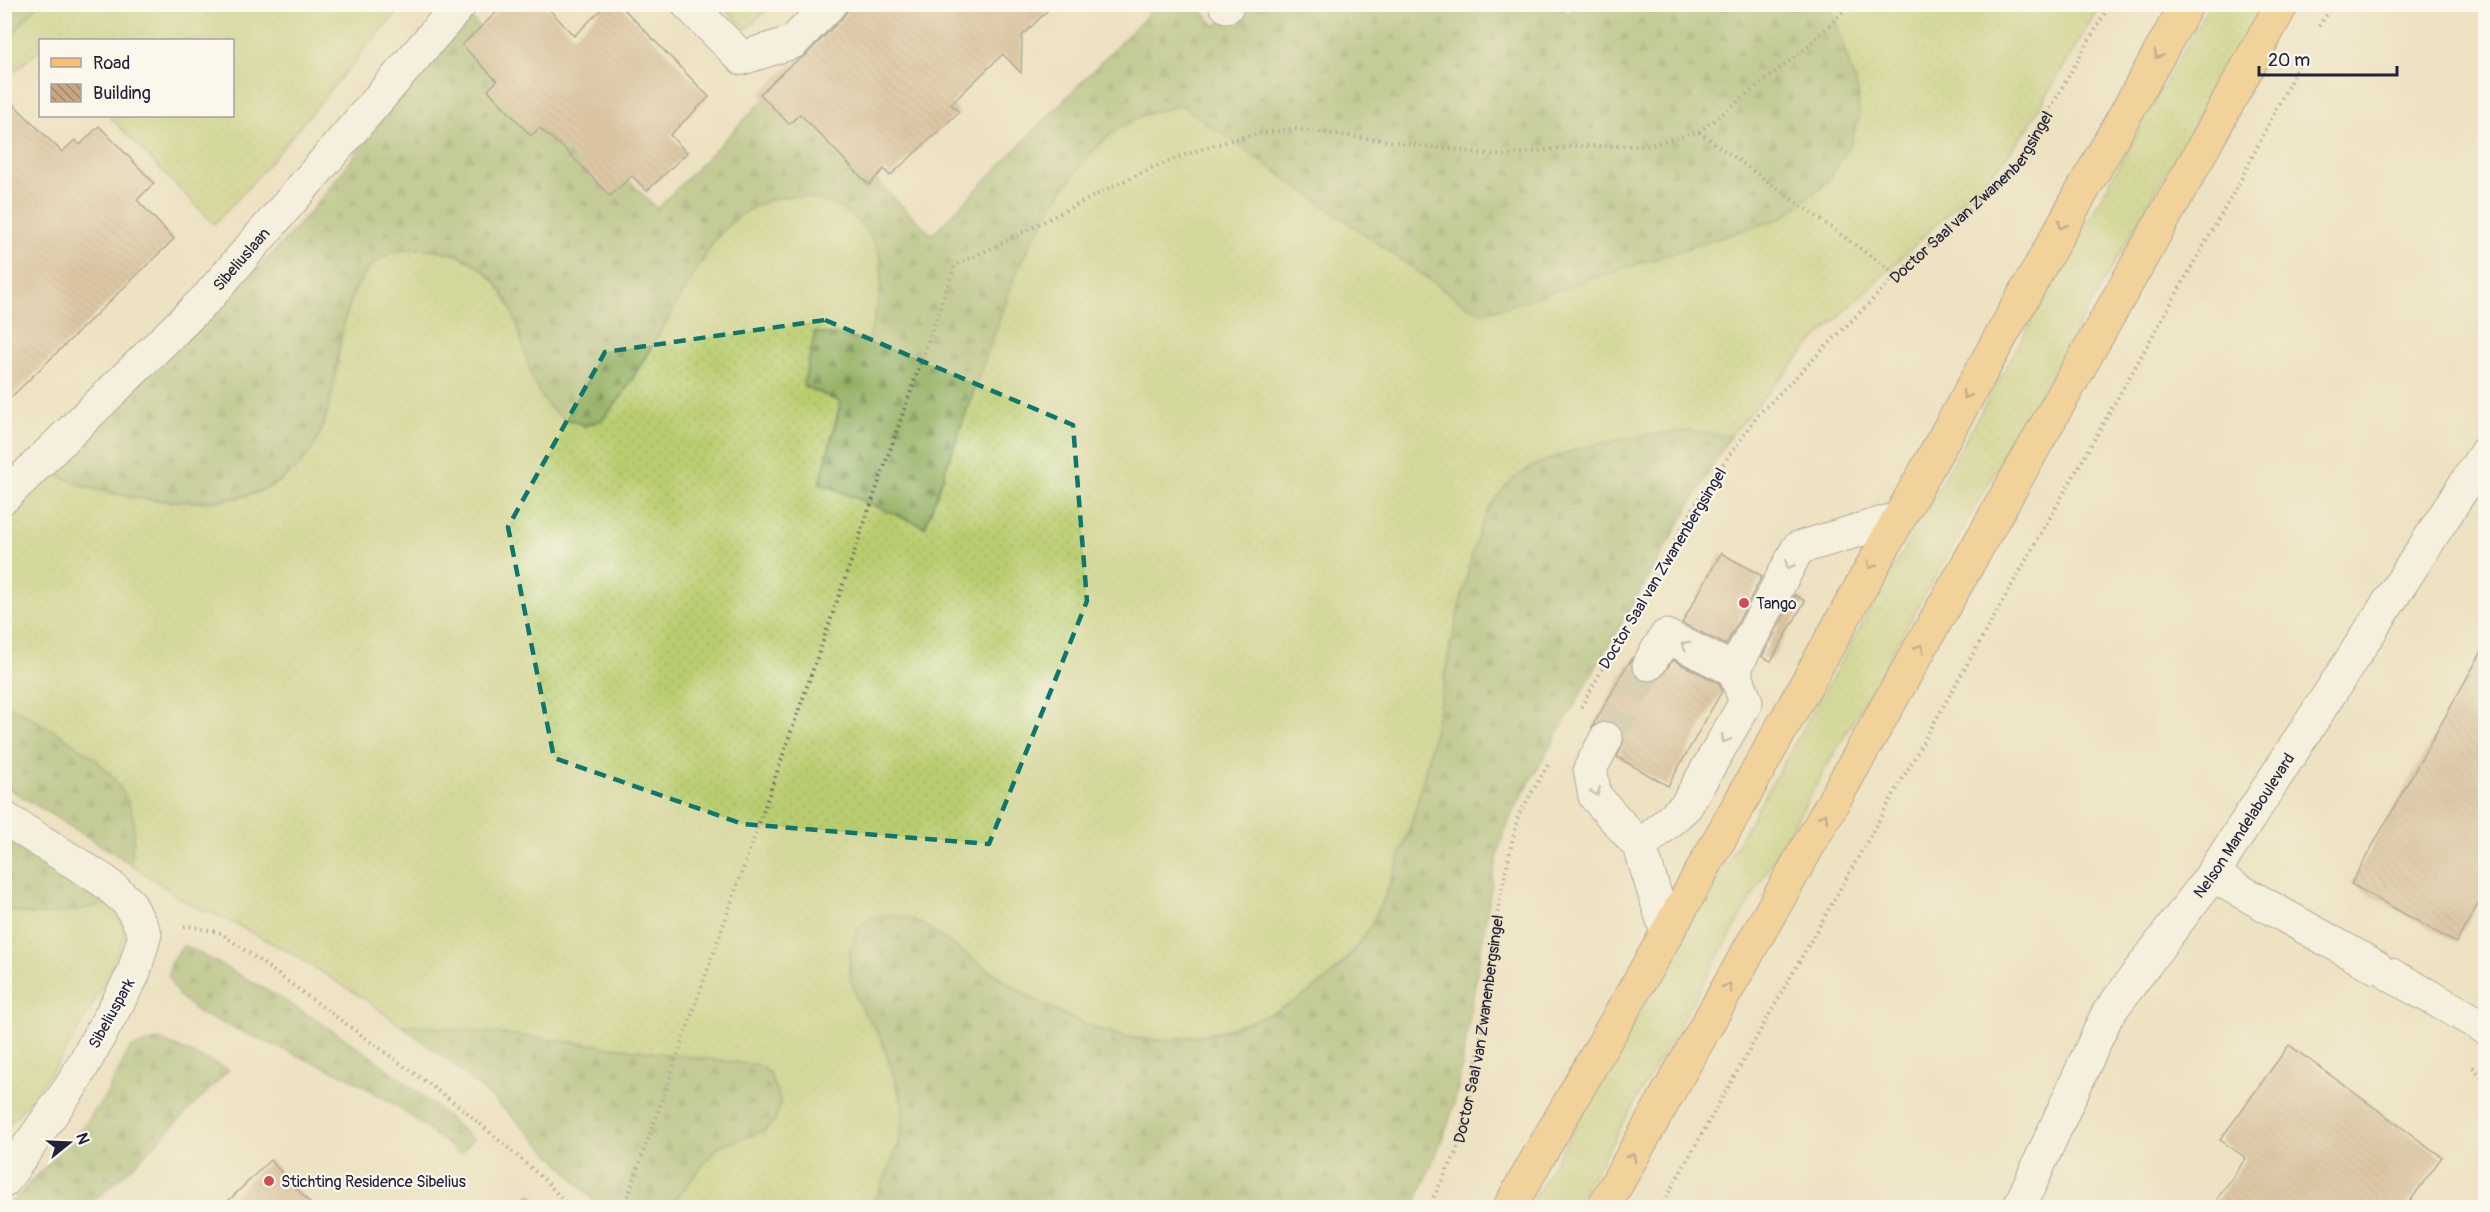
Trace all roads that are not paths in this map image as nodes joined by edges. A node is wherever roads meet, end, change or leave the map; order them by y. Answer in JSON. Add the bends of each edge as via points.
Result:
{"nodes":[{"id":1,"x":460,"y":4,"type":"edge"},
{"id":2,"x":688,"y":4,"type":"edge"},
{"id":3,"x":830,"y":4,"type":"edge"},
{"id":4,"x":2187,"y":4,"type":"edge"},
{"id":5,"x":2282,"y":4,"type":"edge"},
{"id":6,"x":2486,"y":452,"type":"edge"},
{"id":7,"x":4,"y":497,"type":"edge"},
{"id":8,"x":1897,"y":519,"type":"junction"},
{"id":9,"x":1649,"y":664,"type":"tunnel mouth"},
{"id":10,"x":1734,"y":670,"type":"junction"},
{"id":11,"x":1605,"y":739,"type":"tunnel mouth"},
{"id":12,"x":4,"y":818,"type":"edge"},
{"id":13,"x":1640,"y":847,"type":"junction"},
{"id":14,"x":2212,"y":874,"type":"junction"},
{"id":15,"x":1667,"y":933,"type":"junction"},
{"id":16,"x":2486,"y":1028,"type":"edge"},
{"id":17,"x":4,"y":1181,"type":"edge"},
{"id":18,"x":1509,"y":1208,"type":"edge"},
{"id":19,"x":1603,"y":1208,"type":"edge"},
{"id":20,"x":2019,"y":1208,"type":"edge"}],
"edges":[{"from":1,"to":7,"type":"street","name":"Sibeliuslaan","via":[[209,296]]},
{"from":2,"to":3,"type":"street","via":[[742,58],[793,42]]},
{"from":4,"to":8,"type":"main road","one_way":true},
{"from":19,"to":5,"type":"main road","one_way":true},
{"from":6,"to":14,"type":"street","name":"Nelson Mandelaboulevard"},
{"from":8,"to":10,"type":"street","one_way":true,"via":[[1798,548]]},
{"from":8,"to":15,"type":"main road","one_way":true},
{"from":10,"to":9,"type":"street","one_way":true,"via":[[1666,636]]},
{"from":10,"to":13,"type":"street","one_way":true,"via":[[1746,702],[1686,806]]},
{"from":11,"to":13,"type":"street","one_way":true,"via":[[1590,769],[1595,796]]},
{"from":12,"to":17,"type":"street","name":"Sibeliuspark","via":[[104,881],[129,903],[145,934],[133,975],[72,1085]]},
{"from":13,"to":15,"type":"street"},
{"from":14,"to":16,"type":"street"},
{"from":14,"to":20,"type":"street","name":"Nelson Mandelaboulevard","via":[[2107,1015]]},
{"from":15,"to":18,"type":"main road"}]}
